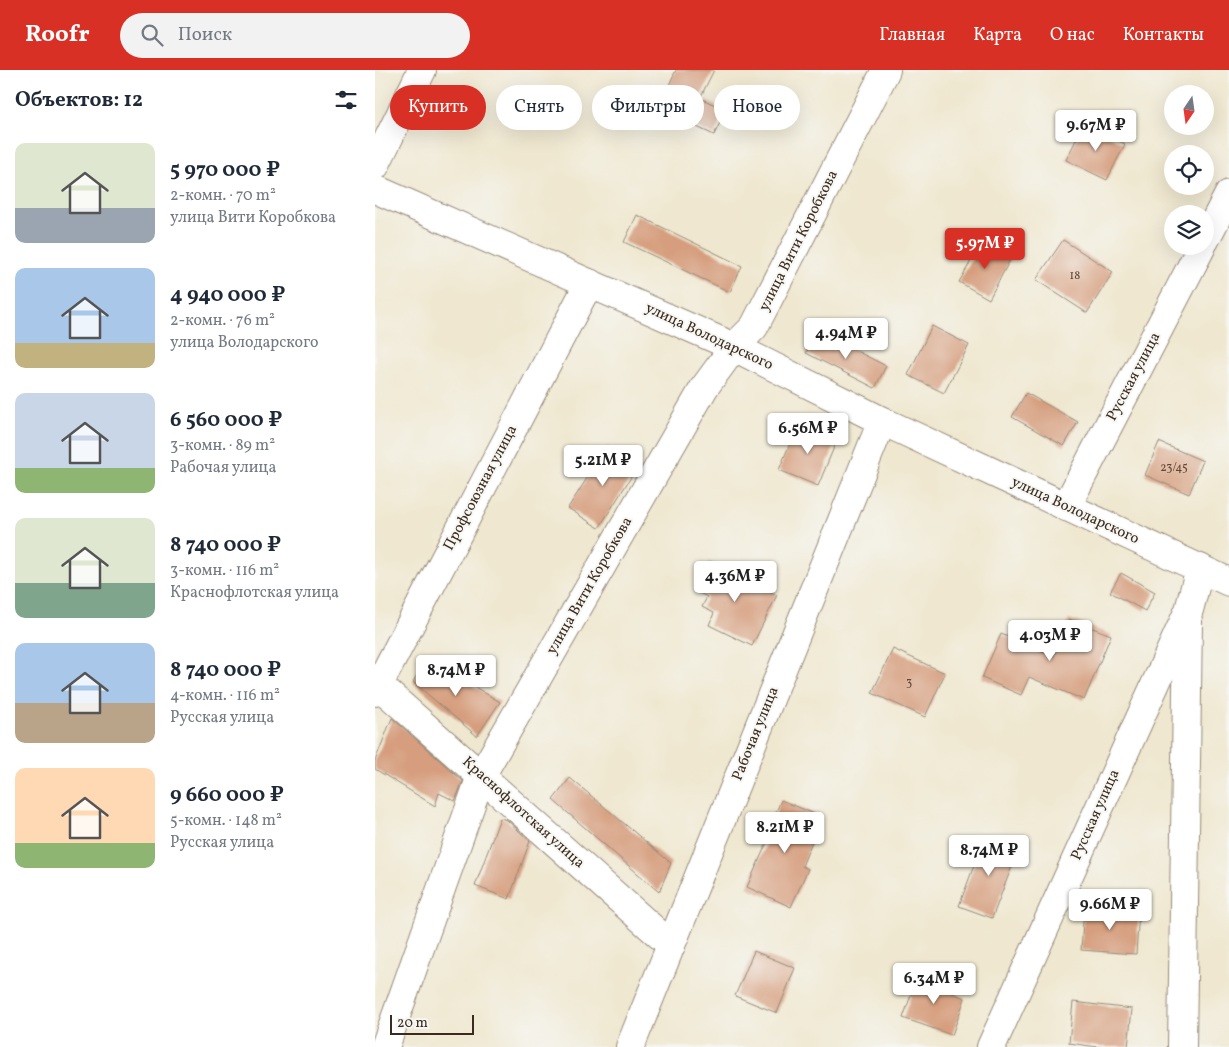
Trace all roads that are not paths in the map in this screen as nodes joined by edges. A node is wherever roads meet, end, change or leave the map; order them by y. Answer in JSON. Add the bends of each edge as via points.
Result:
{"nodes":[{"id":1,"x":422,"y":70,"type":"edge"},
{"id":2,"x":886,"y":70,"type":"edge"},
{"id":3,"x":375,"y":166,"type":"edge"},
{"id":4,"x":375,"y":189,"type":"edge"},
{"id":5,"x":1229,"y":194,"type":"edge"},
{"id":6,"x":1214,"y":223,"type":"edge"},
{"id":7,"x":1197,"y":255,"type":"edge"},
{"id":8,"x":589,"y":284,"type":"junction"},
{"id":9,"x":733,"y":347,"type":"junction"},
{"id":10,"x":882,"y":421,"type":"junction"},
{"id":11,"x":1066,"y":507,"type":"junction"},
{"id":12,"x":1200,"y":568,"type":"junction"},
{"id":13,"x":1229,"y":582,"type":"edge"},
{"id":14,"x":1189,"y":610,"type":"junction"},
{"id":15,"x":376,"y":686,"type":"edge"},
{"id":16,"x":481,"y":776,"type":"junction"},
{"id":17,"x":671,"y":945,"type":"junction"},
{"id":18,"x":385,"y":1047,"type":"edge"},
{"id":19,"x":630,"y":1047,"type":"edge"},
{"id":20,"x":991,"y":1047,"type":"edge"},
{"id":21,"x":1182,"y":1047,"type":"edge"}],
"edges":[{"from":1,"to":3,"type":"street"},
{"from":2,"to":9,"type":"street","name":"улица Вити Коробкова","via":[[754,327]]},
{"from":4,"to":8,"type":"street","name":"улица Володарского"},
{"from":5,"to":6,"type":"street"},
{"from":7,"to":11,"type":"street","name":"Русская улица"},
{"from":8,"to":9,"type":"street","name":"улица Володарского"},
{"from":8,"to":15,"type":"street","name":"Профсоюзная улица"},
{"from":9,"to":10,"type":"street","name":"улица Володарского"},
{"from":9,"to":16,"type":"street","name":"улица Вити Коробкова","via":[[704,388]]},
{"from":10,"to":11,"type":"street","name":"улица Володарского"},
{"from":10,"to":17,"type":"street","name":"Рабочая улица"},
{"from":11,"to":12,"type":"street","name":"улица Володарского"},
{"from":12,"to":13,"type":"street","name":"улица Володарского"},
{"from":12,"to":14,"type":"street","name":"Русская улица"},
{"from":14,"to":20,"type":"street","name":"Русская улица"},
{"from":14,"to":21,"type":"street","name":"Русская улица"},
{"from":15,"to":16,"type":"street","name":"Краснофлотская улица"},
{"from":16,"to":17,"type":"street","name":"Краснофлотская улица"},
{"from":16,"to":18,"type":"street","name":"улица Вити Коробкова"},
{"from":17,"to":19,"type":"street","name":"Рабочая улица"}]}
